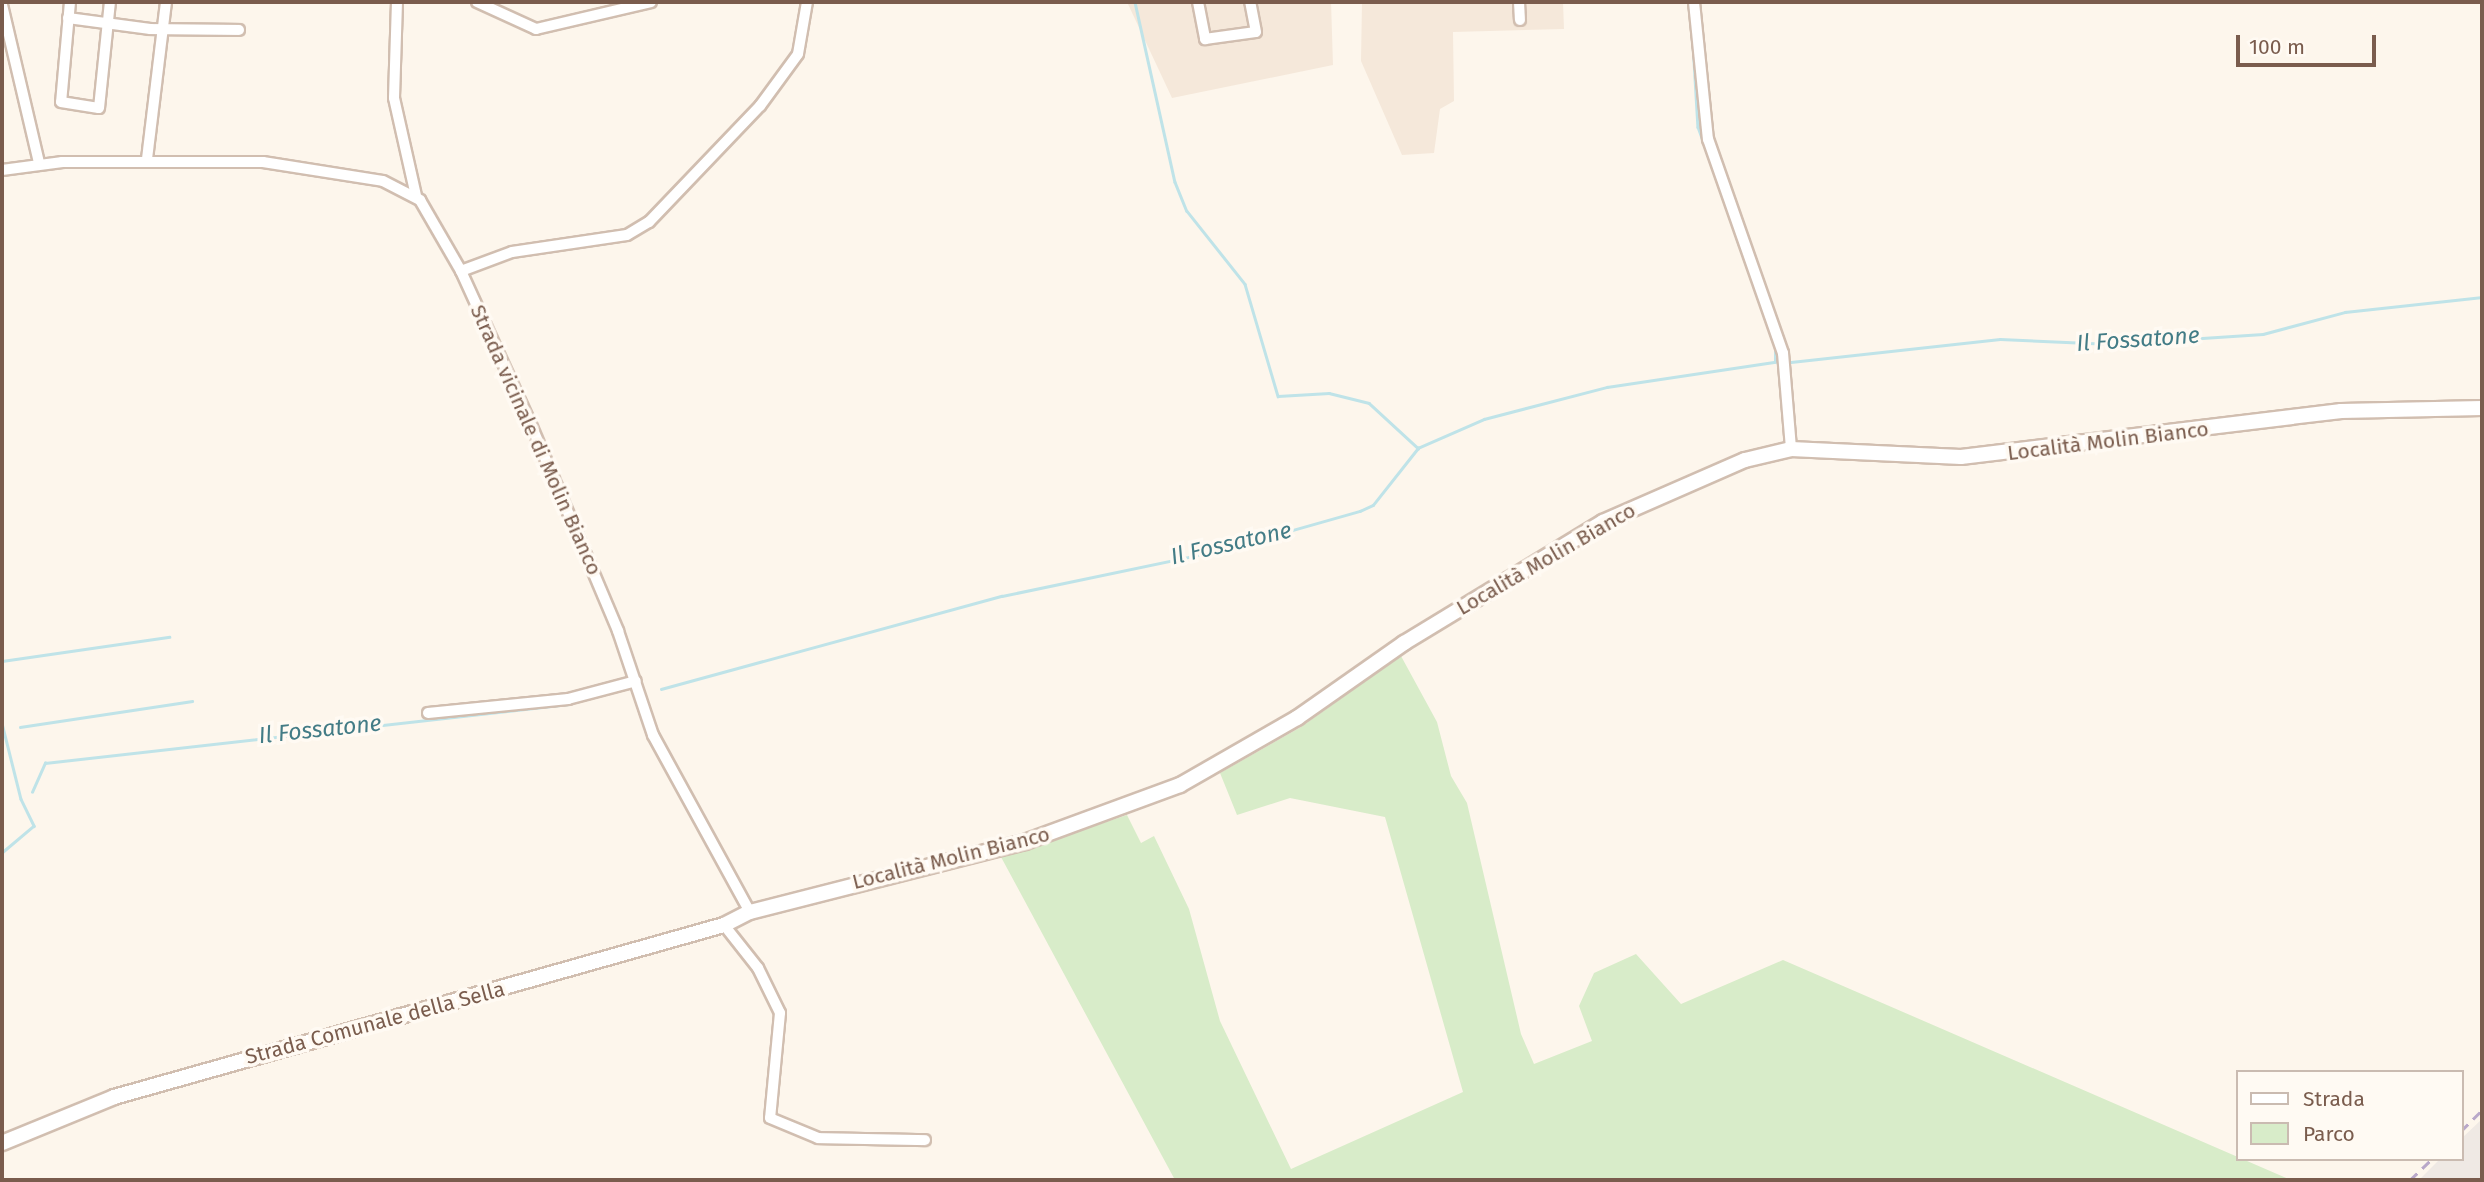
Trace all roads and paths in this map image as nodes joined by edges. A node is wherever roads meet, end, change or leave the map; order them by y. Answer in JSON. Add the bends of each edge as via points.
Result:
{"nodes":[{"id":1,"x":70,"y":2,"type":"edge"},
{"id":2,"x":110,"y":2,"type":"edge"},
{"id":3,"x":166,"y":2,"type":"edge"},
{"id":4,"x":397,"y":2,"type":"edge"},
{"id":5,"x":477,"y":2,"type":"edge"},
{"id":6,"x":651,"y":2,"type":"edge"},
{"id":7,"x":807,"y":2,"type":"edge"},
{"id":8,"x":1198,"y":2,"type":"edge"},
{"id":9,"x":1250,"y":2,"type":"edge"},
{"id":10,"x":1519,"y":2,"type":"edge"},
{"id":11,"x":1694,"y":2,"type":"edge"},
{"id":12,"x":2,"y":5,"type":"edge"},
{"id":13,"x":68,"y":18,"type":"junction"},
{"id":14,"x":1520,"y":20,"type":"dead end"},
{"id":15,"x":108,"y":23,"type":"junction"},
{"id":16,"x":161,"y":27,"type":"junction"},
{"id":17,"x":239,"y":30,"type":"dead end"},
{"id":18,"x":147,"y":159,"type":"junction"},
{"id":19,"x":39,"y":163,"type":"junction"},
{"id":20,"x":2,"y":170,"type":"edge"},
{"id":21,"x":420,"y":200,"type":"junction"},
{"id":22,"x":461,"y":271,"type":"junction"},
{"id":23,"x":2482,"y":408,"type":"edge"},
{"id":24,"x":1791,"y":449,"type":"junction"},
{"id":25,"x":636,"y":681,"type":"junction"},
{"id":26,"x":428,"y":713,"type":"dead end"},
{"id":27,"x":750,"y":912,"type":"junction"},
{"id":28,"x":724,"y":925,"type":"junction"},
{"id":29,"x":925,"y":1140,"type":"dead end"},
{"id":30,"x":2,"y":1143,"type":"edge"}],
"edges":[{"from":1,"to":13,"type":"street"},
{"from":2,"to":15,"type":"street"},
{"from":3,"to":16,"type":"street"},
{"from":4,"to":21,"type":"street","name":"Strada vicinale di Molin Bianco","via":[[394,98]]},
{"from":5,"to":6,"type":"street","via":[[536,29]]},
{"from":7,"to":22,"type":"street","via":[[797,54],[761,106],[649,222],[627,235],[512,252]]},
{"from":8,"to":9,"type":"street","via":[[1205,38],[1256,32]]},
{"from":10,"to":14,"type":"street"},
{"from":11,"to":24,"type":"street","via":[[1708,139],[1783,353]]},
{"from":12,"to":19,"type":"street"},
{"from":13,"to":15,"type":"street"},
{"from":13,"to":15,"type":"street","via":[[61,102],[99,108]]},
{"from":15,"to":16,"type":"street"},
{"from":16,"to":17,"type":"street"},
{"from":16,"to":18,"type":"street"},
{"from":18,"to":19,"type":"street"},
{"from":18,"to":21,"type":"street","via":[[308,167],[383,181]]},
{"from":19,"to":20,"type":"street"},
{"from":21,"to":22,"type":"street","name":"Strada vicinale di Molin Bianco"},
{"from":22,"to":25,"type":"street","name":"Strada vicinale di Molin Bianco"},
{"from":23,"to":24,"type":"street","name":"Località Molin Bianco","via":[[2341,411],[1961,457]]},
{"from":24,"to":27,"type":"street","name":"Località Molin Bianco","via":[[1745,460],[1603,522],[1404,643],[1285,726],[1180,785],[1025,842]]},
{"from":25,"to":26,"type":"street","via":[[568,699]]},
{"from":25,"to":27,"type":"street","name":"Strada vicinale di Molin Bianco","via":[[653,735]]},
{"from":27,"to":28,"type":"street","name":"Strada Comunale della Sella"},
{"from":28,"to":29,"type":"street","via":[[758,968],[780,1013],[770,1118],[818,1138]]},
{"from":28,"to":30,"type":"street","name":"Strada Comunale della Sella","via":[[114,1097]]}]}
